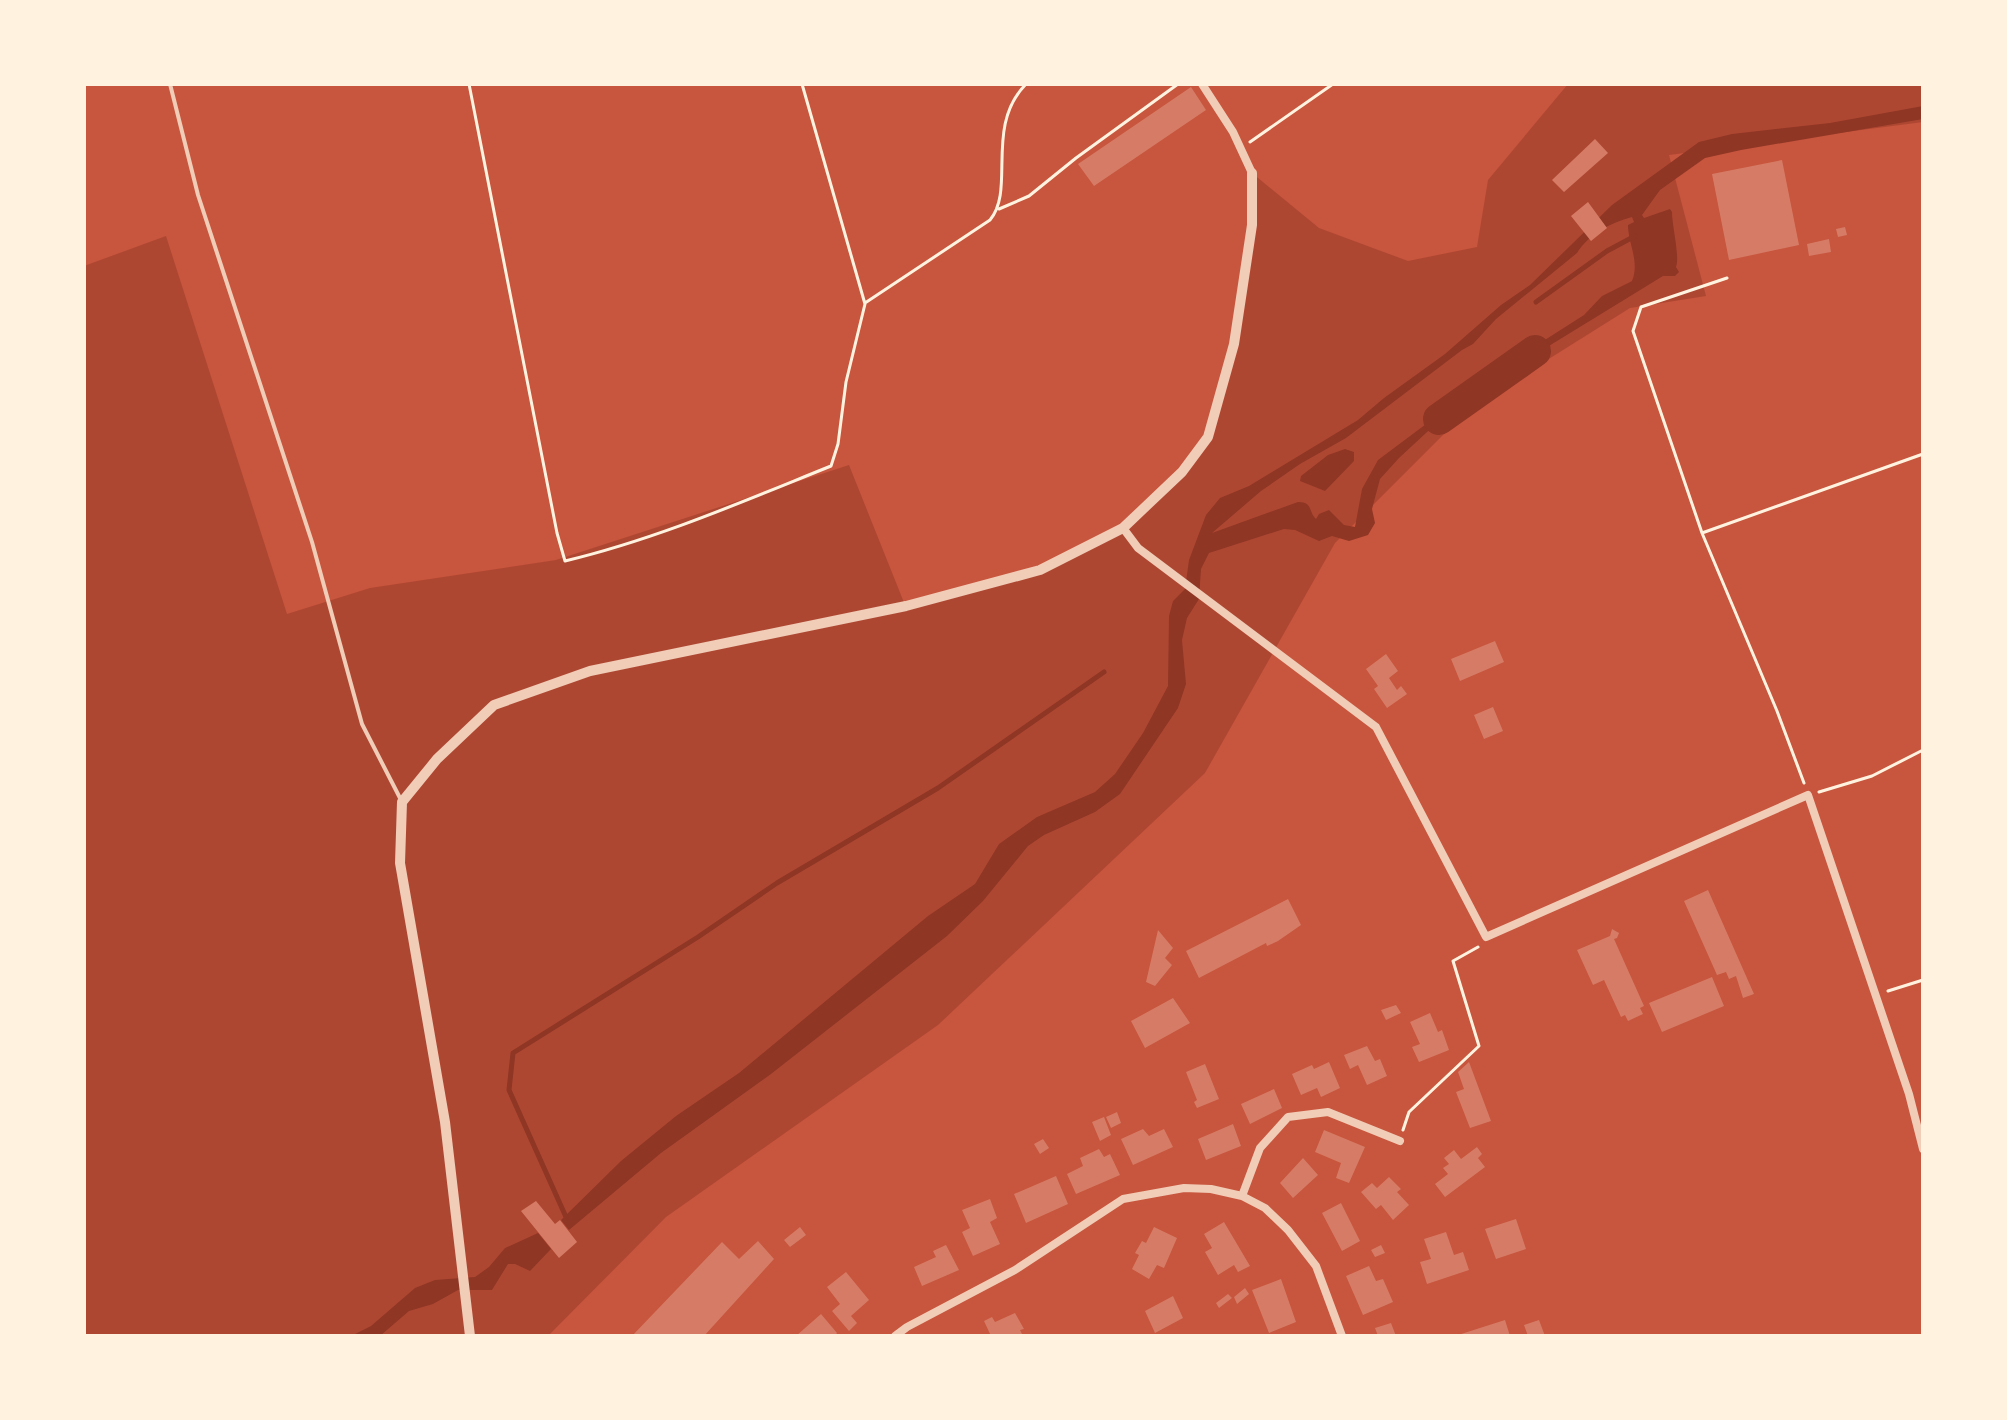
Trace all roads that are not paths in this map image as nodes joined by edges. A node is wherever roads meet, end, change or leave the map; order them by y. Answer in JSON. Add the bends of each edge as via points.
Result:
{"nodes":[{"id":1,"x":170,"y":84,"type":"edge"},
{"id":2,"x":1202,"y":84,"type":"edge"},
{"id":3,"x":1252,"y":173,"type":"joint"},
{"id":4,"x":1123,"y":528,"type":"junction"},
{"id":5,"x":402,"y":802,"type":"junction"},
{"id":6,"x":1400,"y":1141,"type":"road end"},
{"id":7,"x":1923,"y":1149,"type":"edge"},
{"id":8,"x":1242,"y":1196,"type":"junction"},
{"id":9,"x":908,"y":1331,"type":"edge"},
{"id":10,"x":470,"y":1336,"type":"edge"},
{"id":11,"x":895,"y":1336,"type":"edge"},
{"id":12,"x":1342,"y":1336,"type":"edge"}],
"edges":[{"from":1,"to":5,"type":"lane","via":[[198,195],[312,542],[362,724]]},
{"from":2,"to":3,"type":"street"},
{"from":3,"to":4,"type":"street","via":[[1252,225],[1234,344],[1208,437],[1182,472]]},
{"from":4,"to":5,"type":"street","via":[[1040,570],[906,606],[590,671],[494,705],[437,759]]},
{"from":4,"to":7,"type":"street","via":[[1138,548],[1376,727],[1486,937],[1808,795]]},
{"from":5,"to":10,"type":"street","via":[[400,863],[445,1122]]},
{"from":6,"to":8,"type":"street","via":[[1328,1112],[1288,1117],[1260,1148]]},
{"from":8,"to":9,"type":"street","via":[[1184,1188],[1123,1199]]},
{"from":8,"to":12,"type":"street","via":[[1265,1208],[1316,1266]]},
{"from":9,"to":11,"type":"street"}]}
